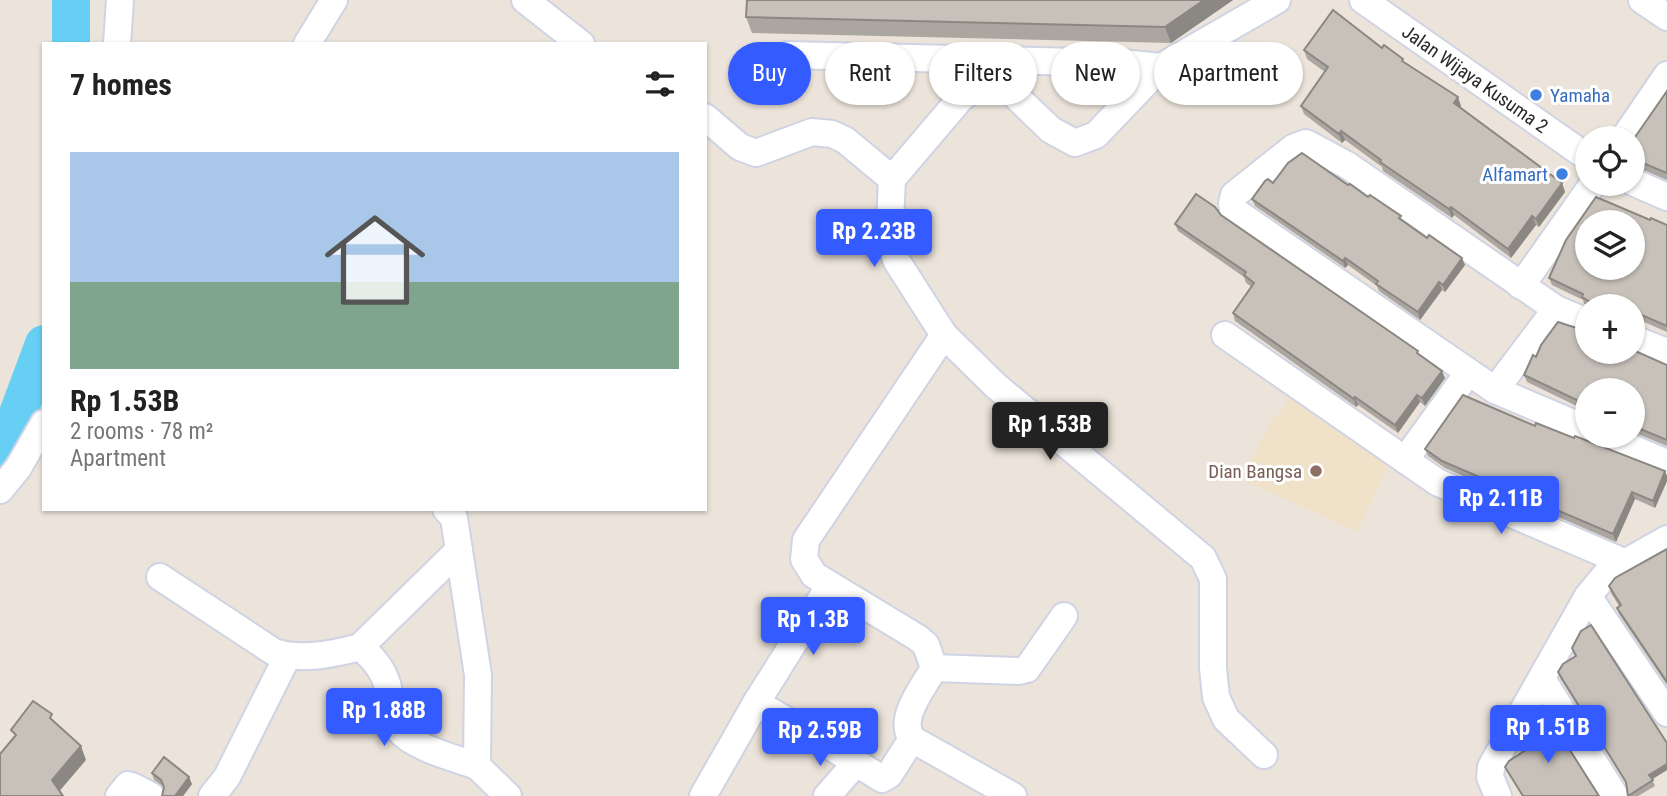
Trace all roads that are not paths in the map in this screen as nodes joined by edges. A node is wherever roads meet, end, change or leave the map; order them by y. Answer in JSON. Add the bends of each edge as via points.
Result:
{"nodes":[{"id":1,"x":120,"y":0,"type":"edge"},
{"id":2,"x":334,"y":0,"type":"edge"},
{"id":3,"x":526,"y":0,"type":"edge"},
{"id":4,"x":1277,"y":0,"type":"edge"},
{"id":5,"x":1363,"y":0,"type":"edge"},
{"id":6,"x":1643,"y":0,"type":"edge"},
{"id":7,"x":1667,"y":17,"type":"edge"},
{"id":8,"x":117,"y":42,"type":"edge"},
{"id":9,"x":308,"y":42,"type":"edge"},
{"id":10,"x":579,"y":42,"type":"edge"},
{"id":11,"x":1204,"y":42,"type":"edge"},
{"id":12,"x":811,"y":56,"type":"edge"},
{"id":13,"x":1154,"y":66,"type":"edge"},
{"id":14,"x":1154,"y":74,"type":"edge"},
{"id":15,"x":1667,"y":75,"type":"edge"},
{"id":16,"x":1632,"y":126,"type":"edge"},
{"id":17,"x":710,"y":130,"type":"edge"},
{"id":18,"x":1575,"y":149,"type":"edge"},
{"id":19,"x":892,"y":179,"type":"junction"},
{"id":20,"x":1645,"y":187,"type":"edge"},
{"id":21,"x":1585,"y":196,"type":"edge"},
{"id":22,"x":1667,"y":197,"type":"edge"},
{"id":23,"x":1521,"y":286,"type":"junction"},
{"id":24,"x":1556,"y":309,"type":"junction"},
{"id":25,"x":1575,"y":316,"type":"edge"},
{"id":26,"x":944,"y":335,"type":"junction"},
{"id":27,"x":1225,"y":335,"type":"dead end"},
{"id":28,"x":1645,"y":344,"type":"edge"},
{"id":29,"x":1667,"y":352,"type":"edge"},
{"id":30,"x":1468,"y":373,"type":"junction"},
{"id":31,"x":1495,"y":390,"type":"junction"},
{"id":32,"x":1575,"y":424,"type":"edge"},
{"id":33,"x":42,"y":427,"type":"edge"},
{"id":34,"x":1631,"y":448,"type":"edge"},
{"id":35,"x":1405,"y":460,"type":"junction"},
{"id":36,"x":1667,"y":463,"type":"edge"},
{"id":37,"x":0,"y":491,"type":"edge"},
{"id":38,"x":448,"y":511,"type":"edge"},
{"id":39,"x":1667,"y":539,"type":"edge"},
{"id":40,"x":459,"y":550,"type":"junction"},
{"id":41,"x":1626,"y":563,"type":"junction"},
{"id":42,"x":160,"y":577,"type":"dead end"},
{"id":43,"x":830,"y":585,"type":"junction"},
{"id":44,"x":1588,"y":596,"type":"junction"},
{"id":45,"x":1064,"y":616,"type":"dead end"},
{"id":46,"x":360,"y":647,"type":"junction"},
{"id":47,"x":287,"y":657,"type":"junction"},
{"id":48,"x":934,"y":668,"type":"junction"},
{"id":49,"x":1542,"y":679,"type":"junction"},
{"id":50,"x":756,"y":703,"type":"junction"},
{"id":51,"x":1667,"y":713,"type":"edge"},
{"id":52,"x":912,"y":738,"type":"junction"},
{"id":53,"x":1264,"y":755,"type":"dead end"},
{"id":54,"x":856,"y":763,"type":"junction"},
{"id":55,"x":477,"y":766,"type":"junction"},
{"id":56,"x":890,"y":787,"type":"edge"},
{"id":57,"x":118,"y":796,"type":"edge"},
{"id":58,"x":151,"y":796,"type":"edge"},
{"id":59,"x":212,"y":796,"type":"edge"},
{"id":60,"x":508,"y":796,"type":"edge"},
{"id":61,"x":703,"y":796,"type":"edge"},
{"id":62,"x":827,"y":796,"type":"edge"},
{"id":63,"x":1013,"y":796,"type":"edge"},
{"id":64,"x":1498,"y":796,"type":"edge"},
{"id":65,"x":1615,"y":796,"type":"edge"}],
"edges":[{"from":1,"to":8,"type":"street"},
{"from":2,"to":9,"type":"street"},
{"from":3,"to":10,"type":"street"},
{"from":4,"to":11,"type":"street"},
{"from":5,"to":18,"type":"street","name":"Jalan Wijaya Kusuma 2"},
{"from":6,"to":7,"type":"street"},
{"from":12,"to":13,"type":"street"},
{"from":14,"to":19,"type":"street","via":[[1097,135],[1075,143],[1051,130],[1001,82],[987,77],[960,99]]},
{"from":15,"to":16,"type":"street"},
{"from":17,"to":19,"type":"street","via":[[756,153],[813,132],[832,134]]},
{"from":19,"to":26,"type":"street","via":[[890,222],[896,260]]},
{"from":20,"to":22,"type":"street"},
{"from":21,"to":23,"type":"street"},
{"from":23,"to":24,"type":"street"},
{"from":23,"to":30,"type":"street","via":[[1347,165],[1306,143],[1293,148],[1234,195],[1233,210],[1241,217]]},
{"from":24,"to":25,"type":"street"},
{"from":24,"to":31,"type":"street"},
{"from":26,"to":43,"type":"street","via":[[806,540],[804,559],[814,575]]},
{"from":26,"to":53,"type":"street","via":[[1026,413],[1203,558],[1213,579],[1216,697],[1226,719]]},
{"from":27,"to":35,"type":"street"},
{"from":28,"to":29,"type":"street"},
{"from":30,"to":31,"type":"street"},
{"from":30,"to":35,"type":"street"},
{"from":31,"to":32,"type":"street"},
{"from":33,"to":37,"type":"street"},
{"from":34,"to":36,"type":"street"},
{"from":35,"to":41,"type":"street","via":[[1448,488]]},
{"from":38,"to":40,"type":"street","via":[[454,519]]},
{"from":39,"to":41,"type":"street"},
{"from":40,"to":46,"type":"street"},
{"from":40,"to":55,"type":"street","via":[[478,675]]},
{"from":41,"to":44,"type":"street","via":[[1601,579]]},
{"from":42,"to":47,"type":"street"},
{"from":43,"to":48,"type":"street","via":[[918,638],[926,645]]},
{"from":43,"to":50,"type":"street"},
{"from":44,"to":49,"type":"street"},
{"from":44,"to":51,"type":"street"},
{"from":45,"to":48,"type":"street","via":[[1027,670]]},
{"from":46,"to":47,"type":"street"},
{"from":46,"to":55,"type":"street","via":[[382,670],[398,729],[414,742]]},
{"from":47,"to":59,"type":"street","via":[[227,777]]},
{"from":48,"to":52,"type":"street","via":[[908,717],[907,732]]},
{"from":49,"to":64,"type":"street","via":[[1491,767]]},
{"from":49,"to":65,"type":"street"},
{"from":50,"to":54,"type":"street"},
{"from":50,"to":61,"type":"street"},
{"from":52,"to":56,"type":"street"},
{"from":52,"to":63,"type":"street"},
{"from":54,"to":56,"type":"street"},
{"from":54,"to":62,"type":"street"},
{"from":55,"to":60,"type":"street"},
{"from":57,"to":58,"type":"street","via":[[128,785]]}]}
